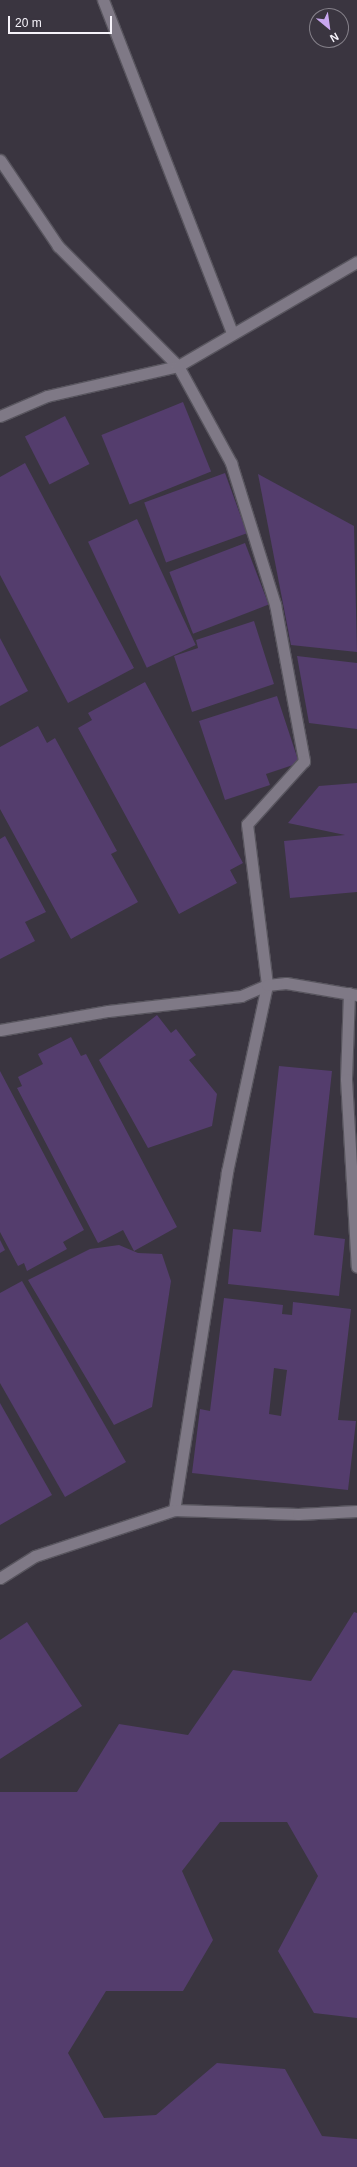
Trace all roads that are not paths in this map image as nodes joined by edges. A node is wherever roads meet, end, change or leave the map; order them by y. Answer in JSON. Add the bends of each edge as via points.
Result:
{"nodes":[{"id":1,"x":103,"y":0,"type":"edge"},
{"id":2,"x":0,"y":160,"type":"edge"},
{"id":3,"x":357,"y":262,"type":"edge"},
{"id":4,"x":232,"y":332,"type":"junction"},
{"id":5,"x":178,"y":366,"type":"junction"},
{"id":6,"x":0,"y":416,"type":"edge"},
{"id":7,"x":267,"y":985,"type":"junction"},
{"id":8,"x":353,"y":994,"type":"edge"},
{"id":9,"x":0,"y":1030,"type":"edge"},
{"id":10,"x":357,"y":1267,"type":"edge"},
{"id":11,"x":174,"y":1510,"type":"junction"},
{"id":12,"x":357,"y":1511,"type":"edge"},
{"id":13,"x":0,"y":1578,"type":"edge"}],
"edges":[{"from":1,"to":4,"type":"street"},
{"from":2,"to":5,"type":"street","via":[[58,246]]},
{"from":3,"to":4,"type":"street"},
{"from":4,"to":5,"type":"street"},
{"from":5,"to":6,"type":"street","via":[[46,396]]},
{"from":5,"to":7,"type":"street","via":[[233,470],[276,604],[304,761],[247,824]]},
{"from":7,"to":8,"type":"street","via":[[286,983]]},
{"from":7,"to":9,"type":"street","via":[[241,996],[108,1011]]},
{"from":7,"to":11,"type":"street","via":[[227,1172]]},
{"from":8,"to":10,"type":"street","via":[[346,1079]]},
{"from":11,"to":12,"type":"street","via":[[298,1514]]},
{"from":11,"to":13,"type":"street","via":[[35,1556]]}]}
